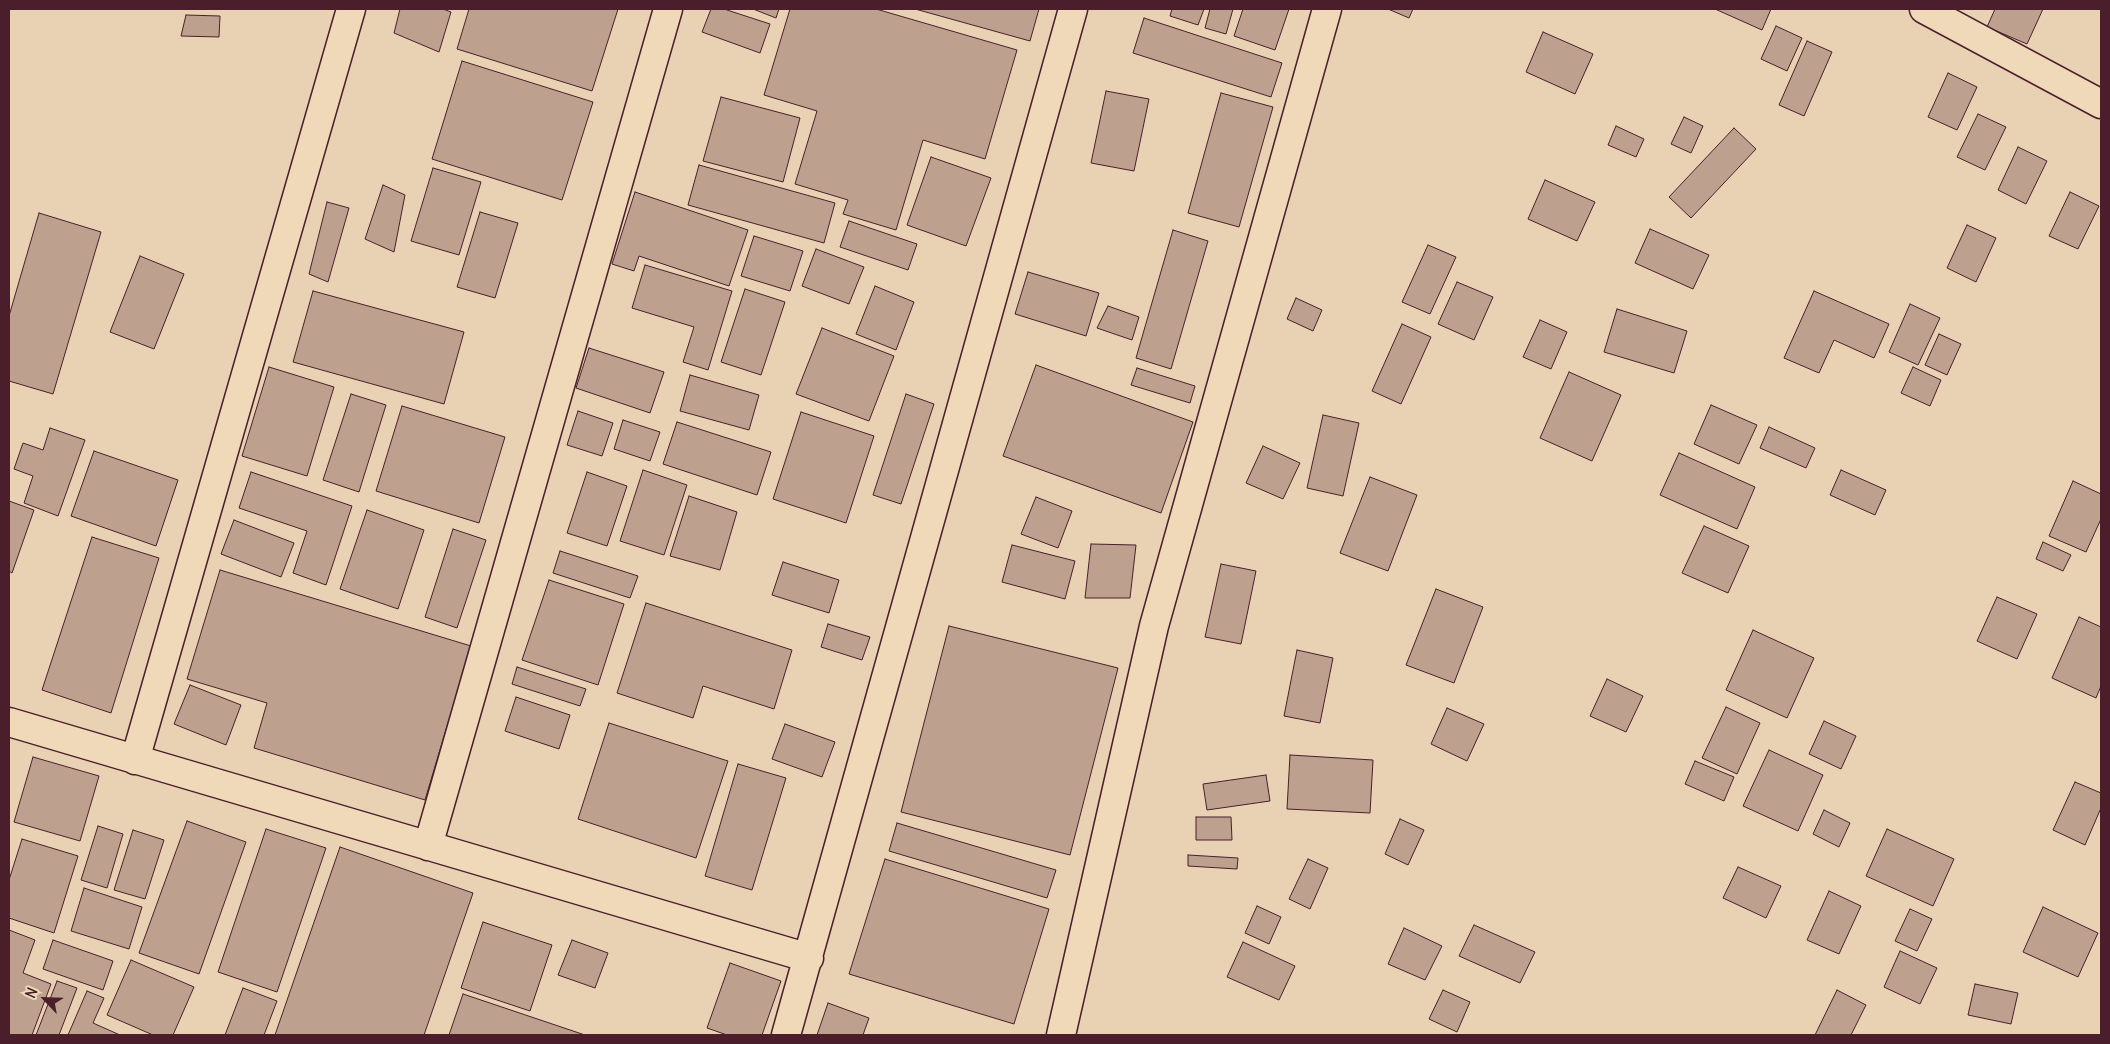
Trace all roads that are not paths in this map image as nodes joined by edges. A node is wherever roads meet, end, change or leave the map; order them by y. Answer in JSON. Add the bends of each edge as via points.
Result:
{"nodes":[{"id":1,"x":351,"y":9,"type":"edge"},
{"id":2,"x":668,"y":9,"type":"edge"},
{"id":3,"x":1073,"y":9,"type":"edge"},
{"id":4,"x":1327,"y":9,"type":"edge"},
{"id":5,"x":1924,"y":9,"type":"edge"},
{"id":6,"x":2101,"y":104,"type":"edge"},
{"id":7,"x":9,"y":722,"type":"edge"},
{"id":8,"x":135,"y":760,"type":"junction"},
{"id":9,"x":428,"y":846,"type":"junction"},
{"id":10,"x":809,"y":958,"type":"junction"},
{"id":11,"x":786,"y":1035,"type":"edge"},
{"id":12,"x":1061,"y":1035,"type":"edge"}],
"edges":[{"from":1,"to":8,"type":"street"},
{"from":2,"to":9,"type":"street"},
{"from":3,"to":10,"type":"street"},
{"from":4,"to":12,"type":"street","via":[[1154,626]]},
{"from":5,"to":6,"type":"street"},
{"from":7,"to":8,"type":"street"},
{"from":8,"to":9,"type":"street"},
{"from":9,"to":10,"type":"street"},
{"from":10,"to":11,"type":"street"}]}
